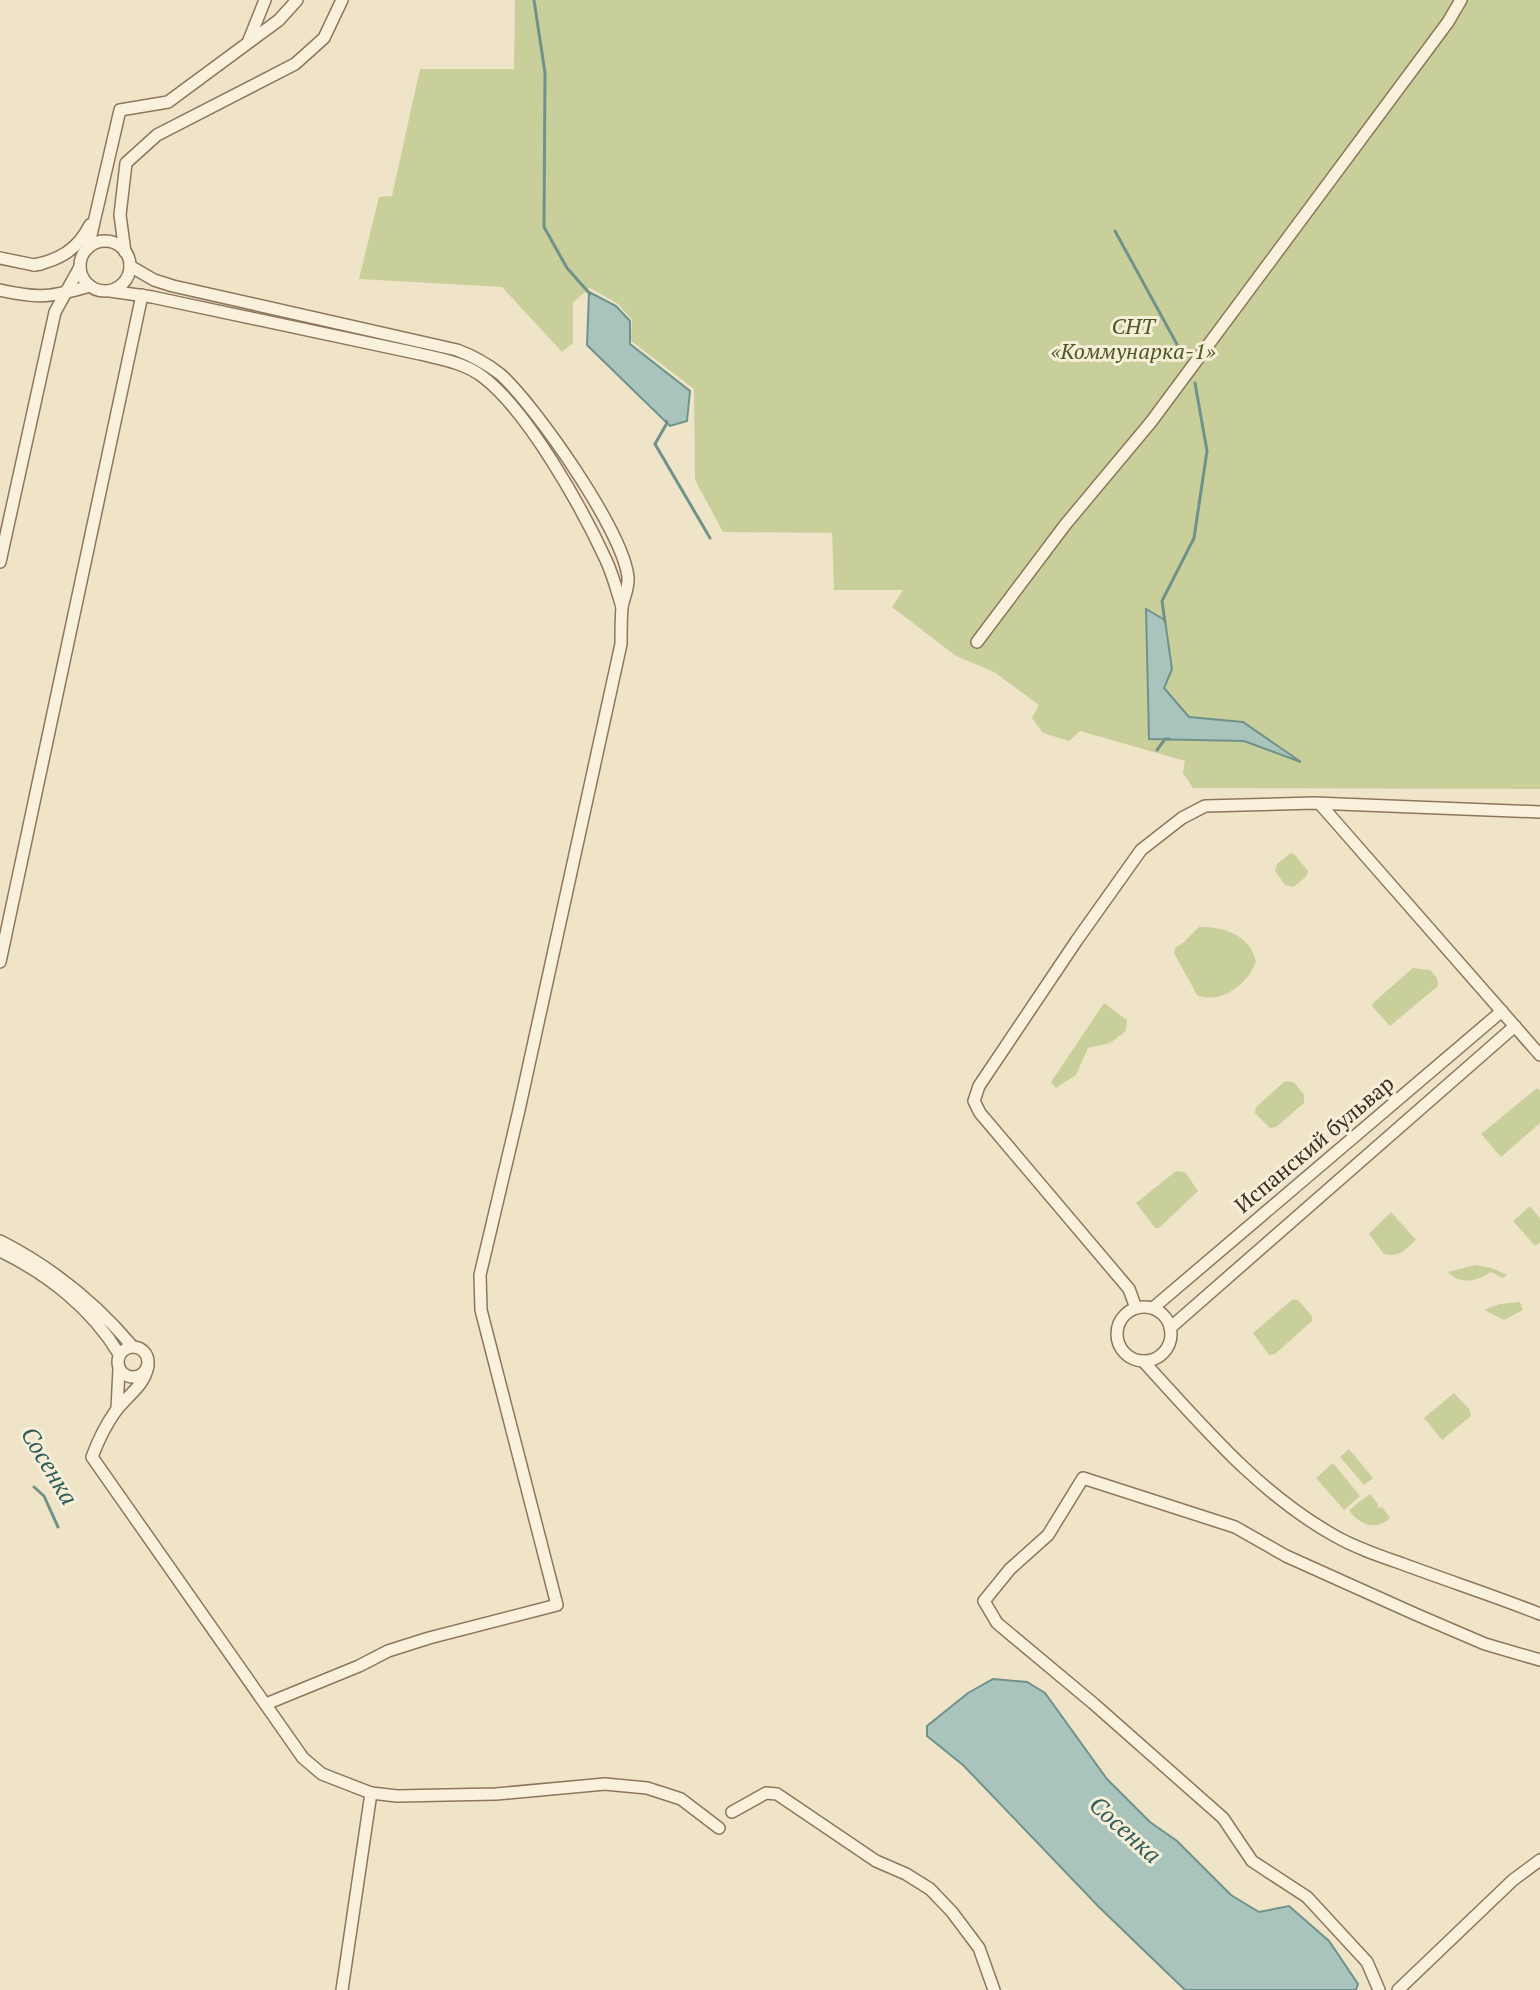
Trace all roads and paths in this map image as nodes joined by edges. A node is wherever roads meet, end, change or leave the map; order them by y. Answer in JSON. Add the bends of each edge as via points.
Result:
{"nodes":[{"id":1,"x":265,"y":0,"type":"edge"},
{"id":2,"x":297,"y":0,"type":"edge"},
{"id":3,"x":342,"y":0,"type":"edge"},
{"id":4,"x":1461,"y":0,"type":"edge"},
{"id":5,"x":248,"y":43,"type":"junction"},
{"id":6,"x":96,"y":209,"type":"junction"},
{"id":7,"x":86,"y":251,"type":"junction"},
{"id":8,"x":125,"y":252,"type":"junction"},
{"id":9,"x":0,"y":258,"type":"edge"},
{"id":10,"x":34,"y":265,"type":"junction"},
{"id":11,"x":130,"y":266,"type":"junction"},
{"id":12,"x":80,"y":267,"type":"junction"},
{"id":13,"x":90,"y":286,"type":"junction"},
{"id":14,"x":0,"y":290,"type":"edge"},
{"id":15,"x":110,"y":291,"type":"junction"},
{"id":16,"x":64,"y":294,"type":"junction"},
{"id":17,"x":142,"y":295,"type":"junction"},
{"id":18,"x":0,"y":562,"type":"edge"},
{"id":19,"x":622,"y":607,"type":"junction"},
{"id":20,"x":977,"y":642,"type":"dead end"},
{"id":21,"x":1320,"y":804,"type":"junction"},
{"id":22,"x":1349,"y":805,"type":"junction"},
{"id":23,"x":1540,"y":812,"type":"edge"},
{"id":24,"x":1338,"y":822,"type":"junction"},
{"id":25,"x":0,"y":962,"type":"edge"},
{"id":26,"x":1502,"y":1011,"type":"junction"},
{"id":27,"x":1515,"y":1026,"type":"junction"},
{"id":28,"x":1540,"y":1055,"type":"edge"},
{"id":29,"x":0,"y":1241,"type":"edge"},
{"id":30,"x":0,"y":1251,"type":"edge"},
{"id":31,"x":1136,"y":1308,"type":"junction"},
{"id":32,"x":1153,"y":1308,"type":"junction"},
{"id":33,"x":1170,"y":1328,"type":"junction"},
{"id":34,"x":132,"y":1346,"type":"junction"},
{"id":35,"x":119,"y":1354,"type":"junction"},
{"id":36,"x":1143,"y":1361,"type":"junction"},
{"id":37,"x":148,"y":1366,"type":"junction"},
{"id":38,"x":119,"y":1369,"type":"junction"},
{"id":39,"x":117,"y":1409,"type":"junction"},
{"id":40,"x":1540,"y":1614,"type":"edge"},
{"id":41,"x":1540,"y":1660,"type":"edge"},
{"id":42,"x":266,"y":1704,"type":"junction"},
{"id":43,"x":371,"y":1793,"type":"junction"},
{"id":44,"x":732,"y":1812,"type":"dead end"},
{"id":45,"x":719,"y":1828,"type":"dead end"},
{"id":46,"x":1540,"y":1860,"type":"edge"},
{"id":47,"x":342,"y":1990,"type":"edge"},
{"id":48,"x":994,"y":1990,"type":"edge"},
{"id":49,"x":1379,"y":1990,"type":"edge"},
{"id":50,"x":1398,"y":1990,"type":"edge"}],
"edges":[{"from":1,"to":5,"type":"street"},
{"from":2,"to":5,"type":"street"},
{"from":3,"to":8,"type":"street","via":[[324,38],[295,64],[157,135],[126,163],[120,215]]},
{"from":4,"to":20,"type":"street","via":[[1151,422]]},
{"from":5,"to":6,"type":"street","via":[[168,102],[120,110]]},
{"from":6,"to":7,"type":"street"},
{"from":6,"to":10,"type":"street","via":[[80,243]]},
{"from":7,"to":8,"type":"street","via":[[108,242]]},
{"from":7,"to":10,"type":"street"},
{"from":7,"to":12,"type":"street"},
{"from":8,"to":11,"type":"street"},
{"from":9,"to":10,"type":"street"},
{"from":11,"to":15,"type":"street","via":[[126,279]]},
{"from":11,"to":19,"type":"street","via":[[173,286],[480,359],[532,408],[596,503],[624,561],[628,579]]},
{"from":12,"to":13,"type":"street"},
{"from":12,"to":16,"type":"street"},
{"from":13,"to":15,"type":"street"},
{"from":13,"to":16,"type":"street"},
{"from":14,"to":16,"type":"street","via":[[28,297]]},
{"from":15,"to":17,"type":"street"},
{"from":16,"to":18,"type":"street","via":[[55,312]]},
{"from":17,"to":19,"type":"street","via":[[420,354],[460,364],[483,377],[555,467],[607,562]]},
{"from":17,"to":25,"type":"street"},
{"from":19,"to":42,"type":"street","via":[[621,644],[480,1275],[481,1310],[557,1605],[388,1651]]},
{"from":21,"to":22,"type":"street"},
{"from":21,"to":24,"type":"street"},
{"from":21,"to":31,"type":"street","via":[[1205,806],[1145,847],[976,1092],[980,1113],[1129,1289]]},
{"from":22,"to":23,"type":"street"},
{"from":22,"to":24,"type":"street","via":[[1338,813]]},
{"from":24,"to":26,"type":"street"},
{"from":26,"to":27,"type":"street"},
{"from":26,"to":32,"type":"street","name":"Испанский бульвар"},
{"from":27,"to":28,"type":"street"},
{"from":27,"to":33,"type":"street","name":"Испанский бульвар"},
{"from":29,"to":34,"type":"street","via":[[74,1288]]},
{"from":30,"to":35,"type":"street","via":[[69,1294],[106,1332]]},
{"from":31,"to":32,"type":"street"},
{"from":31,"to":36,"type":"street","via":[[1121,1319],[1118,1337],[1126,1354]]},
{"from":32,"to":33,"type":"street"},
{"from":33,"to":36,"type":"street","via":[[1165,1351]]},
{"from":34,"to":35,"type":"street"},
{"from":34,"to":37,"type":"street","via":[[145,1352]]},
{"from":35,"to":38,"type":"street"},
{"from":36,"to":40,"type":"street","via":[[1234,1459],[1308,1519],[1382,1556]]},
{"from":37,"to":38,"type":"street","via":[[135,1377]]},
{"from":37,"to":39,"type":"street","via":[[140,1386]]},
{"from":38,"to":39,"type":"street"},
{"from":39,"to":42,"type":"street","via":[[92,1457]]},
{"from":41,"to":49,"type":"street","via":[[1415,1614],[1235,1527],[1083,1478],[1048,1535],[984,1601],[997,1623],[1223,1818],[1252,1861],[1307,1897],[1367,1962]]},
{"from":42,"to":43,"type":"street","via":[[303,1758],[322,1774]]},
{"from":43,"to":45,"type":"street","via":[[496,1794],[605,1784],[647,1788],[681,1799]]},
{"from":43,"to":47,"type":"street"},
{"from":44,"to":48,"type":"street","via":[[766,1793],[777,1794],[876,1861],[930,1889],[979,1948]]},
{"from":46,"to":50,"type":"street"}]}
